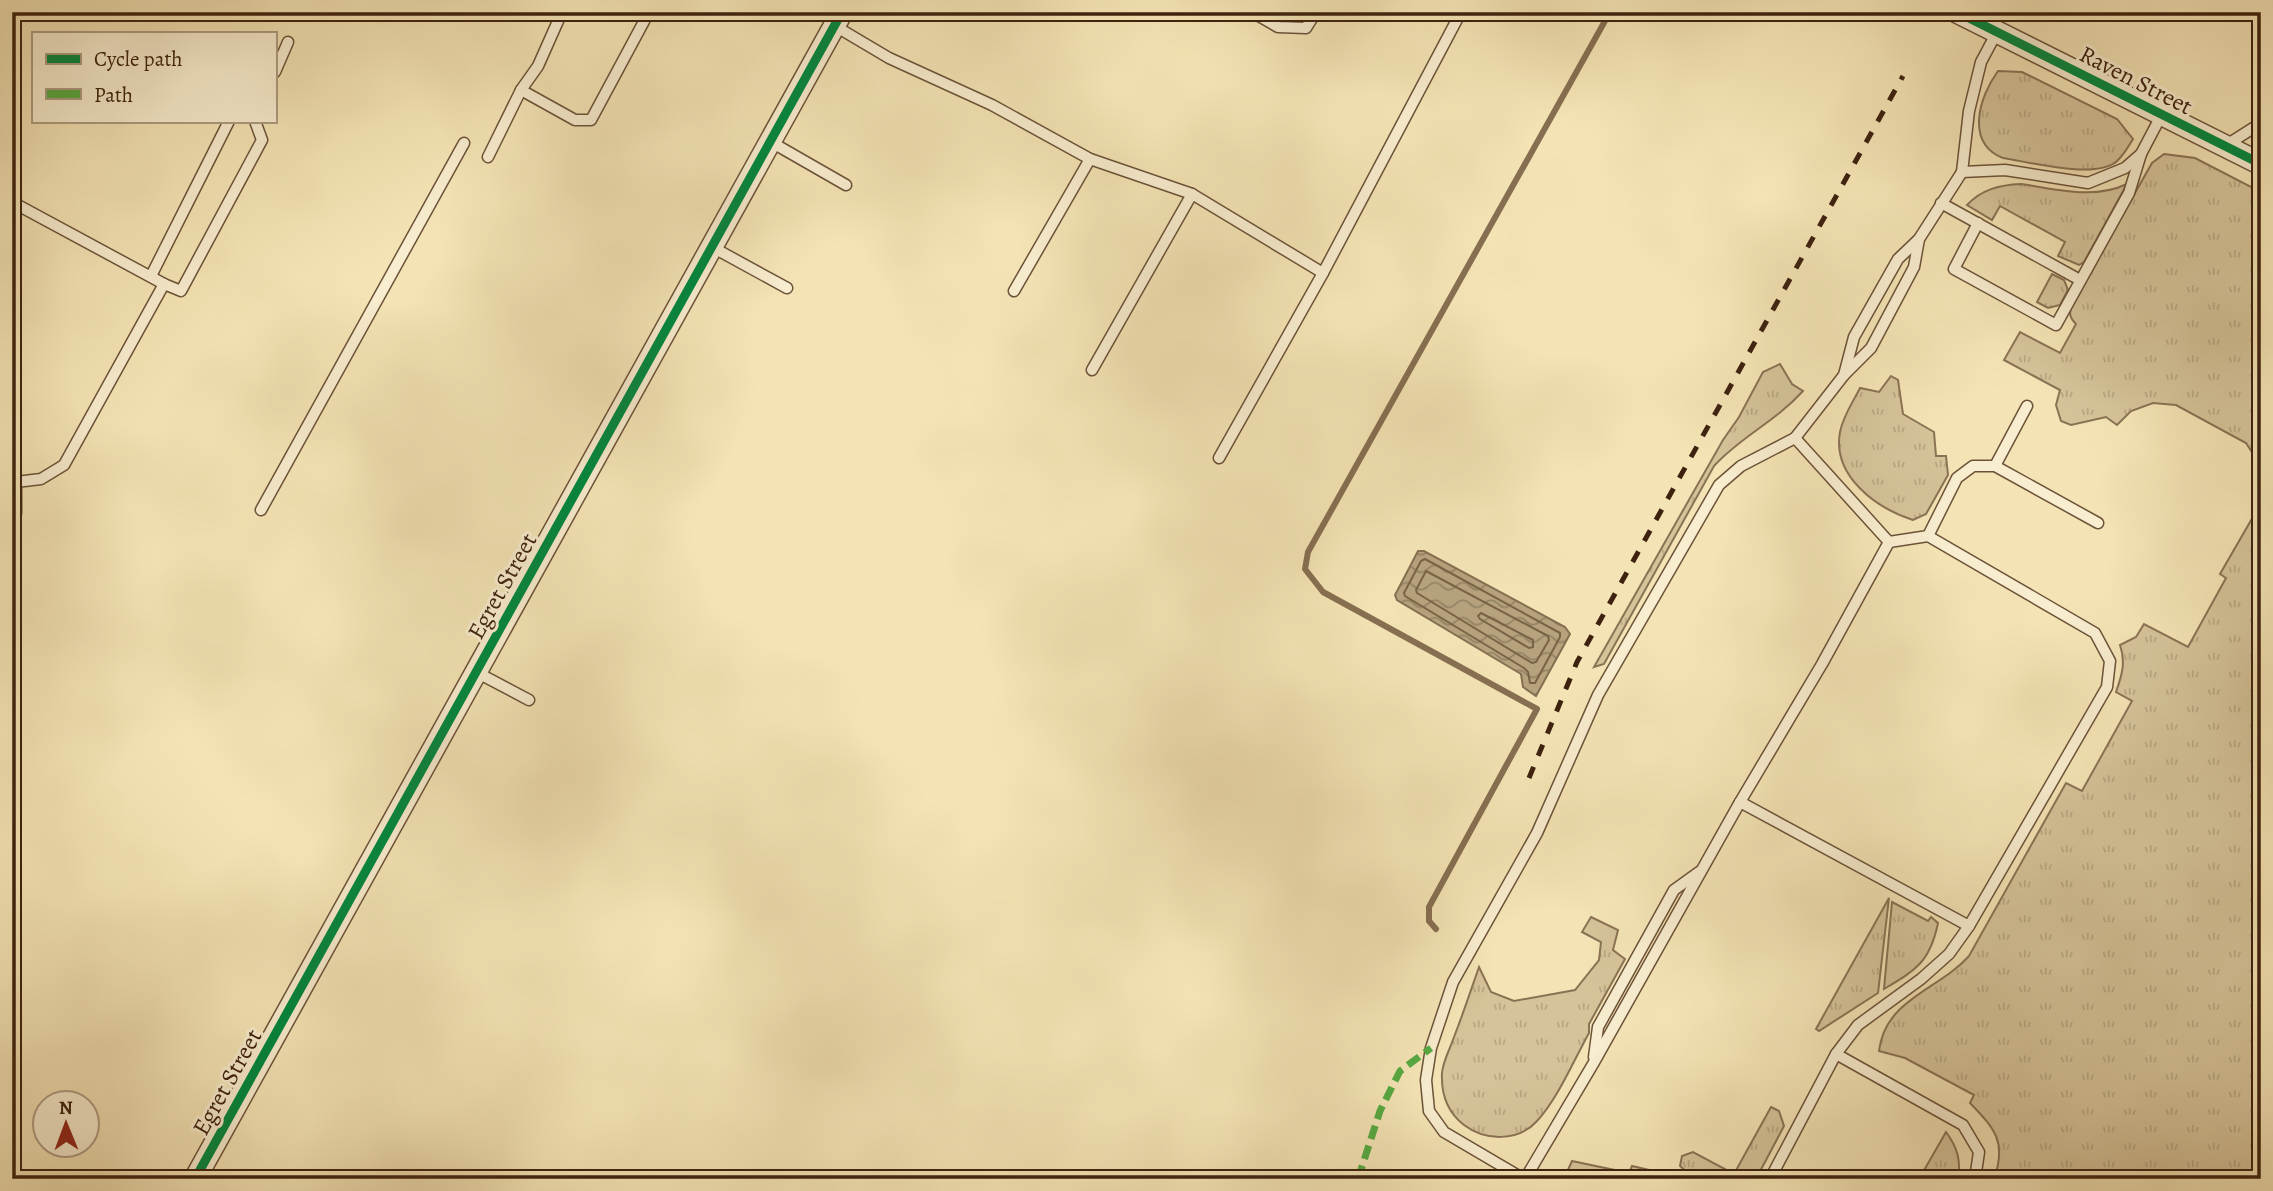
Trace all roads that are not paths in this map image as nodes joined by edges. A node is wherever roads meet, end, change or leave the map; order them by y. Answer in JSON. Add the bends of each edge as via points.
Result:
{"nodes":[{"id":1,"x":562,"y":12,"type":"edge"},
{"id":2,"x":649,"y":12,"type":"edge"},
{"id":3,"x":1252,"y":12,"type":"edge"},
{"id":4,"x":1316,"y":12,"type":"edge"},
{"id":5,"x":1461,"y":12,"type":"edge"},
{"id":6,"x":1957,"y":12,"type":"edge"},
{"id":7,"x":839,"y":19,"type":"edge"},
{"id":8,"x":1997,"y":32,"type":"junction"},
{"id":9,"x":288,"y":42,"type":"dead end"},
{"id":10,"x":276,"y":70,"type":"edge"},
{"id":11,"x":521,"y":90,"type":"junction"},
{"id":12,"x":2162,"y":114,"type":"junction"},
{"id":13,"x":228,"y":122,"type":"edge"},
{"id":14,"x":255,"y":122,"type":"edge"},
{"id":15,"x":2261,"y":123,"type":"edge"},
{"id":16,"x":771,"y":142,"type":"junction"},
{"id":17,"x":464,"y":143,"type":"dead end"},
{"id":18,"x":2225,"y":146,"type":"junction"},
{"id":19,"x":2141,"y":154,"type":"junction"},
{"id":20,"x":488,"y":157,"type":"dead end"},
{"id":21,"x":1090,"y":159,"type":"junction"},
{"id":22,"x":2261,"y":164,"type":"edge"},
{"id":23,"x":1962,"y":172,"type":"junction"},
{"id":24,"x":846,"y":185,"type":"dead end"},
{"id":25,"x":1192,"y":194,"type":"junction"},
{"id":26,"x":12,"y":202,"type":"edge"},
{"id":27,"x":1941,"y":203,"type":"junction"},
{"id":28,"x":1978,"y":223,"type":"junction"},
{"id":29,"x":1919,"y":239,"type":"junction"},
{"id":30,"x":712,"y":247,"type":"junction"},
{"id":31,"x":1323,"y":273,"type":"junction"},
{"id":32,"x":151,"y":276,"type":"junction"},
{"id":33,"x":2080,"y":280,"type":"junction"},
{"id":34,"x":164,"y":284,"type":"junction"},
{"id":35,"x":787,"y":288,"type":"dead end"},
{"id":36,"x":1014,"y":291,"type":"dead end"},
{"id":37,"x":1092,"y":370,"type":"dead end"},
{"id":38,"x":1844,"y":374,"type":"junction"},
{"id":39,"x":2026,"y":405,"type":"dead end"},
{"id":40,"x":1796,"y":438,"type":"junction"},
{"id":41,"x":1219,"y":458,"type":"dead end"},
{"id":42,"x":1995,"y":466,"type":"junction"},
{"id":43,"x":261,"y":510,"type":"dead end"},
{"id":44,"x":12,"y":523,"type":"edge"},
{"id":45,"x":2098,"y":523,"type":"dead end"},
{"id":46,"x":1928,"y":537,"type":"junction"},
{"id":47,"x":1888,"y":542,"type":"junction"},
{"id":48,"x":476,"y":672,"type":"junction"},
{"id":49,"x":529,"y":700,"type":"dead end"},
{"id":50,"x":1740,"y":802,"type":"junction"},
{"id":51,"x":1969,"y":926,"type":"junction"},
{"id":52,"x":1836,"y":1055,"type":"junction"},
{"id":53,"x":195,"y":1179,"type":"edge"},
{"id":54,"x":1524,"y":1179,"type":"edge"},
{"id":55,"x":1770,"y":1179,"type":"edge"},
{"id":56,"x":1975,"y":1179,"type":"edge"}],
"edges":[{"from":1,"to":11,"type":"lane","via":[[538,66]]},
{"from":2,"to":11,"type":"lane","via":[[591,120],[575,120]]},
{"from":3,"to":4,"type":"lane","via":[[1278,27],[1307,28]]},
{"from":5,"to":31,"type":"lane"},
{"from":6,"to":8,"type":"street","name":"Raven Street"},
{"from":7,"to":16,"type":"street","name":"Egret Street"},
{"from":7,"to":21,"type":"lane","via":[[889,58],[992,105]]},
{"from":8,"to":12,"type":"street","name":"Raven Street"},
{"from":8,"to":23,"type":"lane","via":[[1981,62]]},
{"from":9,"to":10,"type":"lane"},
{"from":11,"to":20,"type":"lane"},
{"from":12,"to":18,"type":"street","name":"Raven Street"},
{"from":12,"to":19,"type":"lane"},
{"from":13,"to":32,"type":"lane"},
{"from":14,"to":34,"type":"lane","via":[[262,140],[181,290]]},
{"from":15,"to":18,"type":"lane"},
{"from":16,"to":24,"type":"lane"},
{"from":16,"to":30,"type":"street","name":"Egret Street"},
{"from":17,"to":43,"type":"lane"},
{"from":18,"to":22,"type":"street","name":"Raven Street"},
{"from":19,"to":23,"type":"lane","via":[[2125,168],[2088,183],[2005,170]]},
{"from":19,"to":33,"type":"lane","via":[[2129,193]]},
{"from":21,"to":25,"type":"lane"},
{"from":21,"to":36,"type":"lane"},
{"from":23,"to":27,"type":"lane"},
{"from":25,"to":31,"type":"lane"},
{"from":25,"to":37,"type":"lane"},
{"from":26,"to":32,"type":"lane"},
{"from":27,"to":28,"type":"lane"},
{"from":27,"to":29,"type":"lane"},
{"from":28,"to":33,"type":"lane"},
{"from":28,"to":33,"type":"lane","via":[[1954,269],[2056,325]]},
{"from":29,"to":38,"type":"lane","via":[[1898,259],[1854,337]]},
{"from":29,"to":38,"type":"lane","via":[[1914,267],[1871,348]]},
{"from":30,"to":35,"type":"lane"},
{"from":30,"to":48,"type":"street","name":"Egret Street"},
{"from":31,"to":41,"type":"lane"},
{"from":32,"to":34,"type":"lane"},
{"from":34,"to":44,"type":"lane","via":[[64,466],[41,479],[16,482]]},
{"from":38,"to":40,"type":"lane"},
{"from":39,"to":42,"type":"lane"},
{"from":40,"to":47,"type":"lane"},
{"from":40,"to":54,"type":"lane","via":[[1741,466],[1719,485],[1598,695],[1537,833],[1453,982],[1431,1048],[1426,1080],[1429,1111],[1444,1132]]},
{"from":42,"to":45,"type":"lane"},
{"from":42,"to":46,"type":"lane","via":[[1973,466],[1957,478]]},
{"from":46,"to":47,"type":"lane"},
{"from":46,"to":51,"type":"lane","via":[[2095,633],[2109,661],[2107,687]]},
{"from":47,"to":50,"type":"lane"},
{"from":48,"to":49,"type":"lane"},
{"from":48,"to":53,"type":"street","name":"Egret Street"},
{"from":50,"to":51,"type":"lane"},
{"from":50,"to":54,"type":"lane","via":[[1594,1064]]},
{"from":51,"to":52,"type":"lane","via":[[1949,954],[1921,979],[1858,1025]]},
{"from":52,"to":55,"type":"lane"},
{"from":52,"to":56,"type":"lane","via":[[1963,1125],[1979,1152]]}]}
